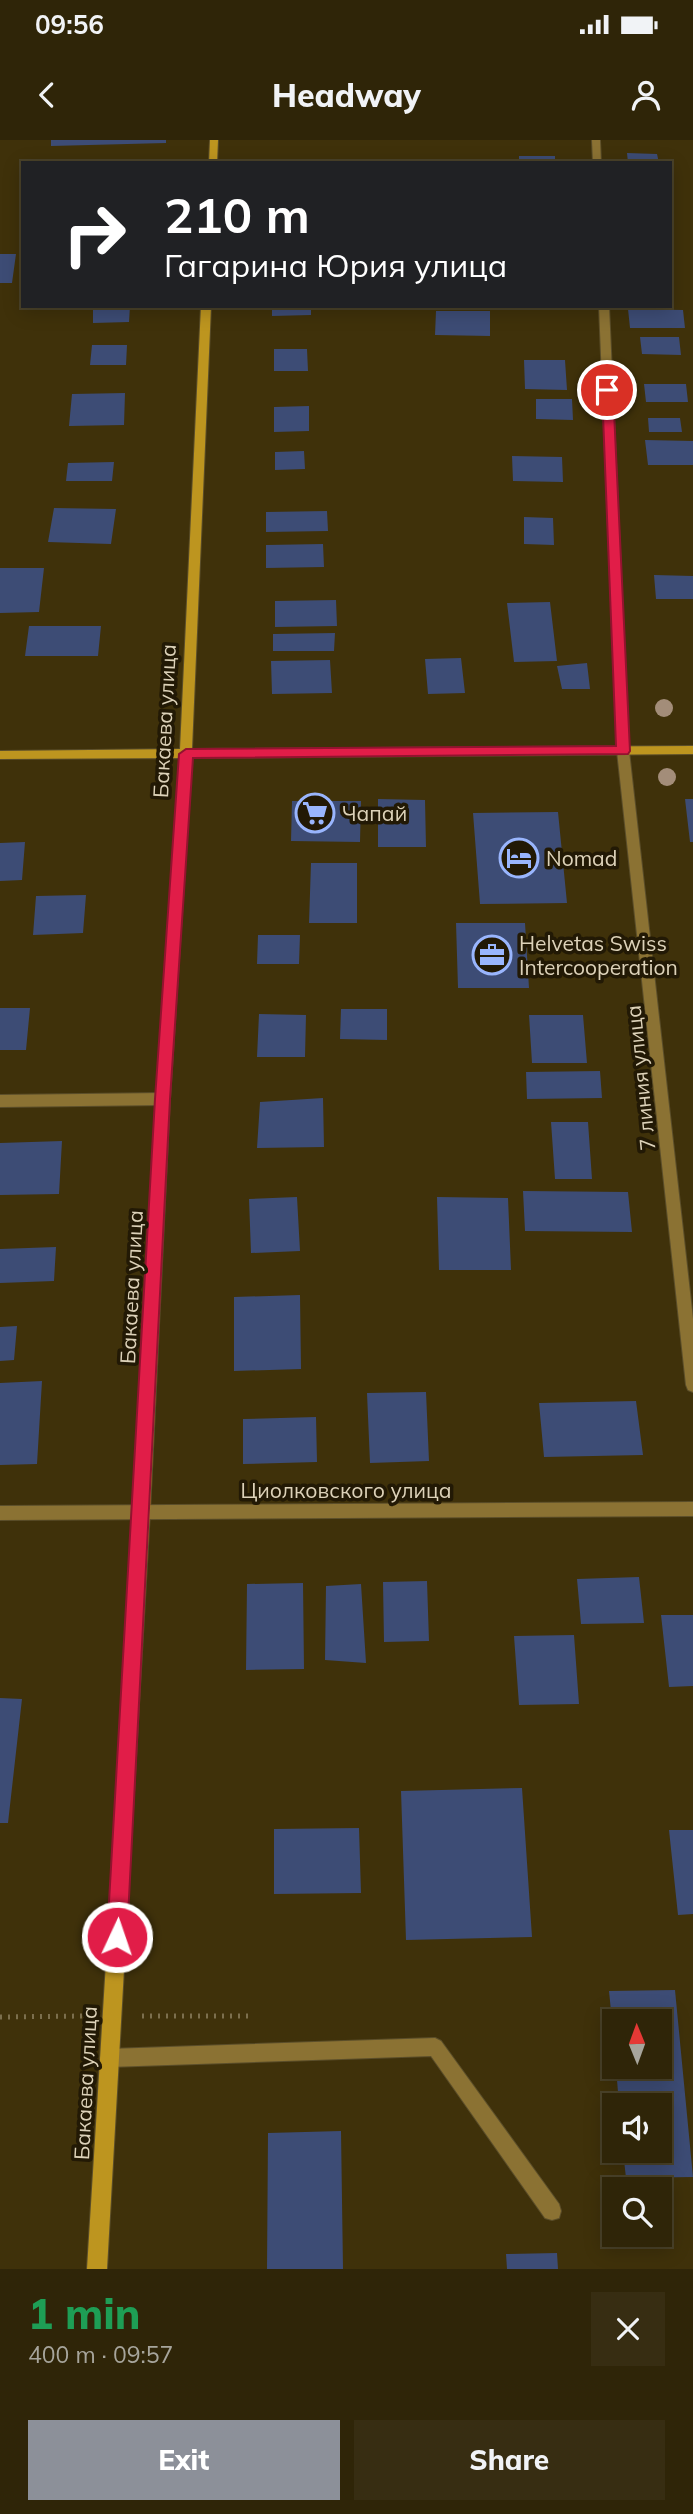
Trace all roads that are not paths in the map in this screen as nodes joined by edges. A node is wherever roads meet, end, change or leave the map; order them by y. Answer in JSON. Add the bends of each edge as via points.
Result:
{"nodes":[{"id":1,"x":214,"y":140,"type":"edge"},
{"id":2,"x":596,"y":140,"type":"edge"},
{"id":3,"x":213,"y":161,"type":"edge"},
{"id":4,"x":597,"y":161,"type":"edge"},
{"id":5,"x":206,"y":308,"type":"edge"},
{"id":6,"x":604,"y":308,"type":"edge"},
{"id":7,"x":693,"y":750,"type":"edge"},
{"id":8,"x":623,"y":751,"type":"junction"},
{"id":9,"x":186,"y":754,"type":"junction"},
{"id":10,"x":0,"y":755,"type":"edge"},
{"id":11,"x":163,"y":1099,"type":"junction"},
{"id":12,"x":0,"y":1101,"type":"edge"},
{"id":13,"x":693,"y":1385,"type":"edge"},
{"id":14,"x":693,"y":1509,"type":"edge"},
{"id":15,"x":142,"y":1511,"type":"junction"},
{"id":16,"x":0,"y":1513,"type":"edge"},
{"id":17,"x":109,"y":2058,"type":"junction"},
{"id":18,"x":552,"y":2211,"type":"dead end"},
{"id":19,"x":97,"y":2269,"type":"edge"}],
"edges":[{"from":1,"to":3,"type":"main road"},
{"from":2,"to":4,"type":"street"},
{"from":5,"to":9,"type":"main road","name":"Бакаева улица"},
{"from":6,"to":8,"type":"street","name":"7 линия улица"},
{"from":7,"to":8,"type":"main road"},
{"from":8,"to":9,"type":"main road"},
{"from":8,"to":13,"type":"street","name":"7 линия улица"},
{"from":9,"to":10,"type":"main road"},
{"from":9,"to":11,"type":"main road","name":"Бакаева улица"},
{"from":11,"to":12,"type":"street"},
{"from":11,"to":15,"type":"main road","name":"Бакаева улица"},
{"from":14,"to":15,"type":"street","name":"Циолковского улица"},
{"from":15,"to":16,"type":"street","name":"Циолковского улица"},
{"from":15,"to":17,"type":"main road","name":"Бакаева улица"},
{"from":17,"to":18,"type":"street","via":[[435,2047]]},
{"from":17,"to":19,"type":"main road","name":"Бакаева улица"}]}
